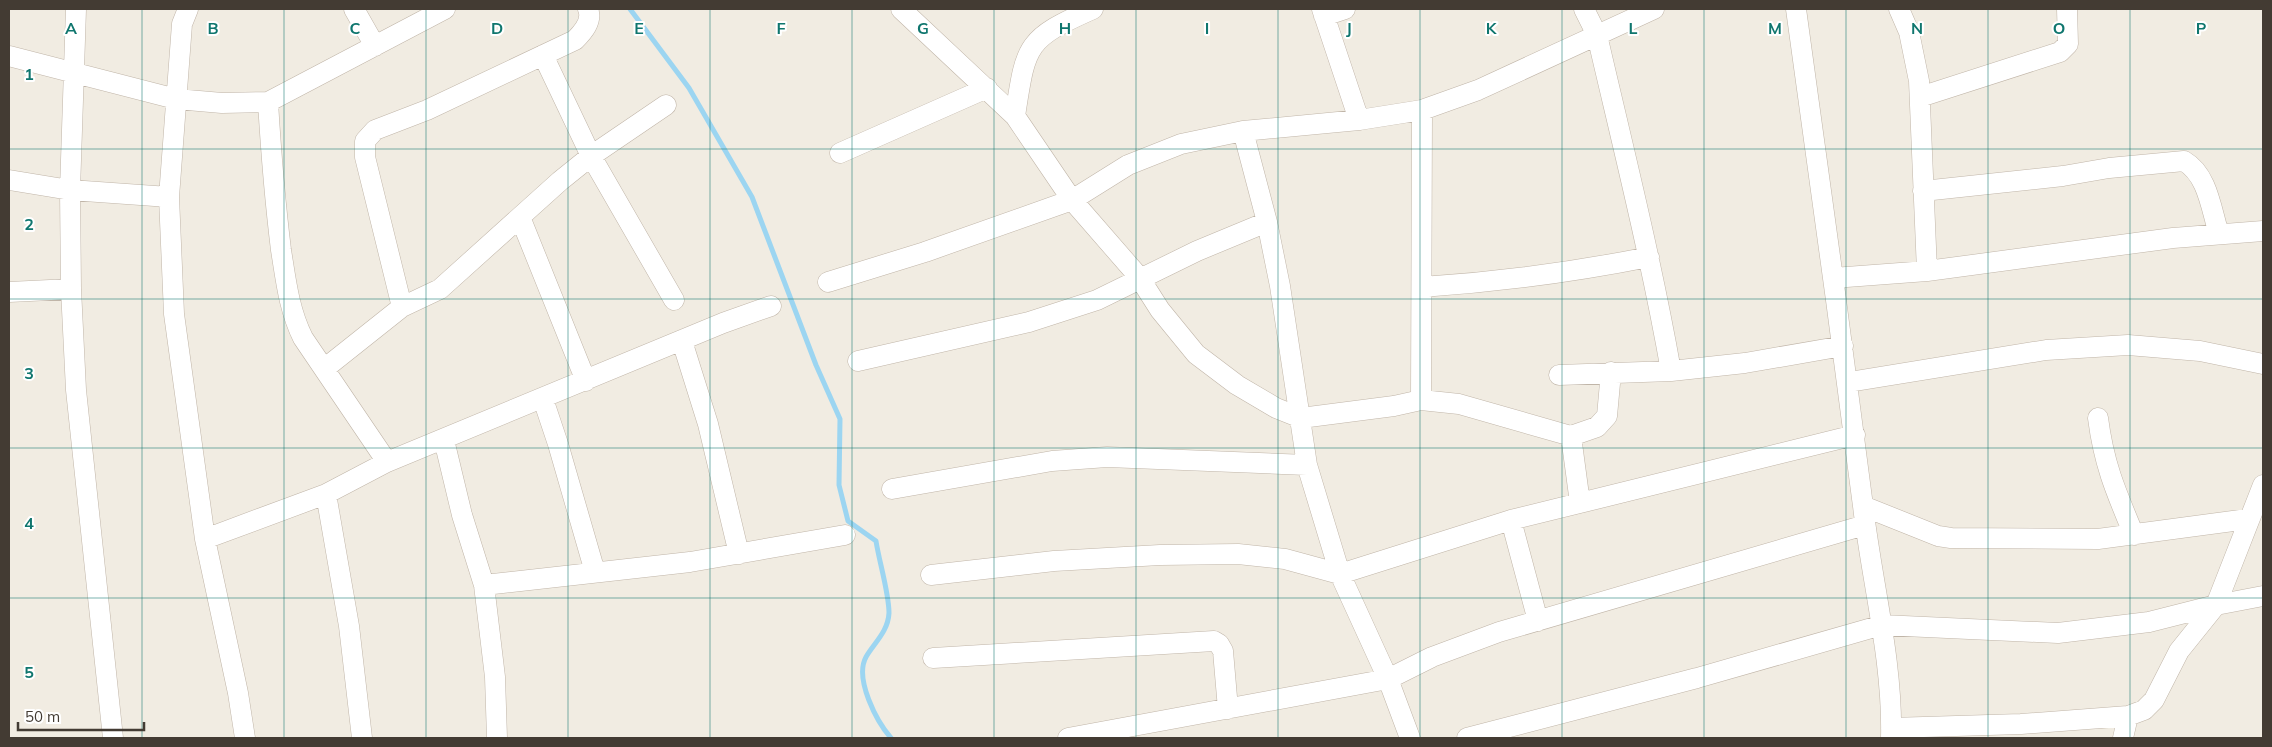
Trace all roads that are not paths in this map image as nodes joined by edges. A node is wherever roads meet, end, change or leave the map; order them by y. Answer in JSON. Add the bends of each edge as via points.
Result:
{"nodes":[{"id":1,"x":76,"y":9,"type":"edge"},
{"id":2,"x":188,"y":9,"type":"edge"},
{"id":3,"x":354,"y":9,"type":"edge"},
{"id":4,"x":445,"y":9,"type":"edge"},
{"id":5,"x":588,"y":9,"type":"edge"},
{"id":6,"x":901,"y":9,"type":"edge"},
{"id":7,"x":1093,"y":9,"type":"edge"},
{"id":8,"x":1345,"y":9,"type":"edge"},
{"id":9,"x":1584,"y":9,"type":"edge"},
{"id":10,"x":1654,"y":9,"type":"edge"},
{"id":11,"x":1796,"y":9,"type":"edge"},
{"id":12,"x":1899,"y":9,"type":"edge"},
{"id":13,"x":2067,"y":9,"type":"edge"},
{"id":14,"x":1323,"y":12,"type":"edge"},
{"id":15,"x":1597,"y":35,"type":"junction"},
{"id":16,"x":375,"y":46,"type":"junction"},
{"id":17,"x":543,"y":55,"type":"junction"},
{"id":18,"x":9,"y":56,"type":"edge"},
{"id":19,"x":72,"y":71,"type":"junction"},
{"id":20,"x":988,"y":88,"type":"junction"},
{"id":21,"x":1920,"y":97,"type":"junction"},
{"id":22,"x":176,"y":99,"type":"junction"},
{"id":23,"x":268,"y":102,"type":"junction"},
{"id":24,"x":666,"y":105,"type":"dead end"},
{"id":25,"x":1422,"y":110,"type":"junction"},
{"id":26,"x":1015,"y":116,"type":"junction"},
{"id":27,"x":1359,"y":120,"type":"junction"},
{"id":28,"x":1243,"y":131,"type":"junction"},
{"id":29,"x":840,"y":153,"type":"dead end"},
{"id":30,"x":591,"y":156,"type":"junction"},
{"id":31,"x":9,"y":180,"type":"edge"},
{"id":32,"x":70,"y":190,"type":"junction"},
{"id":33,"x":1923,"y":191,"type":"junction"},
{"id":34,"x":168,"y":197,"type":"junction"},
{"id":35,"x":1072,"y":200,"type":"junction"},
{"id":36,"x":520,"y":217,"type":"junction"},
{"id":37,"x":1267,"y":222,"type":"junction"},
{"id":38,"x":2263,"y":231,"type":"edge"},
{"id":39,"x":2219,"y":234,"type":"junction"},
{"id":40,"x":1649,"y":257,"type":"junction"},
{"id":41,"x":1927,"y":271,"type":"junction"},
{"id":42,"x":1139,"y":277,"type":"junction"},
{"id":43,"x":1834,"y":278,"type":"junction"},
{"id":44,"x":828,"y":282,"type":"dead end"},
{"id":45,"x":1422,"y":288,"type":"junction"},
{"id":46,"x":71,"y":289,"type":"junction"},
{"id":47,"x":9,"y":292,"type":"edge"},
{"id":48,"x":674,"y":300,"type":"dead end"},
{"id":49,"x":771,"y":306,"type":"dead end"},
{"id":50,"x":402,"y":307,"type":"junction"},
{"id":51,"x":682,"y":341,"type":"junction"},
{"id":52,"x":1843,"y":346,"type":"junction"},
{"id":53,"x":858,"y":360,"type":"dead end"},
{"id":54,"x":2263,"y":364,"type":"edge"},
{"id":55,"x":324,"y":369,"type":"junction"},
{"id":56,"x":1611,"y":372,"type":"junction"},
{"id":57,"x":1671,"y":372,"type":"junction"},
{"id":58,"x":1559,"y":375,"type":"dead end"},
{"id":59,"x":586,"y":381,"type":"junction"},
{"id":60,"x":1848,"y":382,"type":"junction"},
{"id":61,"x":543,"y":399,"type":"junction"},
{"id":62,"x":1421,"y":400,"type":"junction"},
{"id":63,"x":1301,"y":418,"type":"junction"},
{"id":64,"x":2098,"y":418,"type":"dead end"},
{"id":65,"x":1855,"y":435,"type":"junction"},
{"id":66,"x":1571,"y":436,"type":"junction"},
{"id":67,"x":444,"y":440,"type":"junction"},
{"id":68,"x":387,"y":462,"type":"junction"},
{"id":69,"x":1308,"y":465,"type":"junction"},
{"id":70,"x":2263,"y":485,"type":"edge"},
{"id":71,"x":892,"y":489,"type":"dead end"},
{"id":72,"x":326,"y":494,"type":"junction"},
{"id":73,"x":1580,"y":503,"type":"junction"},
{"id":74,"x":1864,"y":516,"type":"junction"},
{"id":75,"x":2248,"y":519,"type":"junction"},
{"id":76,"x":1511,"y":520,"type":"junction"},
{"id":77,"x":2134,"y":535,"type":"junction"},
{"id":78,"x":845,"y":536,"type":"dead end"},
{"id":79,"x":205,"y":539,"type":"junction"},
{"id":80,"x":739,"y":554,"type":"junction"},
{"id":81,"x":595,"y":572,"type":"junction"},
{"id":82,"x":1340,"y":574,"type":"junction"},
{"id":83,"x":931,"y":575,"type":"dead end"},
{"id":84,"x":484,"y":585,"type":"junction"},
{"id":85,"x":2263,"y":596,"type":"edge"},
{"id":86,"x":2216,"y":605,"type":"junction"},
{"id":87,"x":1538,"y":621,"type":"junction"},
{"id":88,"x":1882,"y":625,"type":"junction"},
{"id":89,"x":933,"y":658,"type":"dead end"},
{"id":90,"x":1388,"y":679,"type":"junction"},
{"id":91,"x":1228,"y":709,"type":"junction"},
{"id":92,"x":2128,"y":716,"type":"junction"},
{"id":93,"x":1891,"y":733,"type":"edge"},
{"id":94,"x":113,"y":738,"type":"edge"},
{"id":95,"x":245,"y":738,"type":"edge"},
{"id":96,"x":362,"y":738,"type":"edge"},
{"id":97,"x":497,"y":738,"type":"edge"},
{"id":98,"x":1068,"y":738,"type":"edge"},
{"id":99,"x":1410,"y":738,"type":"edge"},
{"id":100,"x":1467,"y":738,"type":"edge"},
{"id":101,"x":2123,"y":738,"type":"edge"}],
"edges":[{"from":1,"to":19,"type":"street"},
{"from":2,"to":22,"type":"street","via":[[182,24]]},
{"from":3,"to":16,"type":"street"},
{"from":4,"to":16,"type":"street"},
{"from":5,"to":17,"type":"street","via":[[586,28],[575,40]]},
{"from":6,"to":20,"type":"street"},
{"from":7,"to":26,"type":"street","via":[[1042,35],[1030,48],[1023,63]]},
{"from":8,"to":14,"type":"street"},
{"from":9,"to":15,"type":"street"},
{"from":10,"to":15,"type":"street"},
{"from":11,"to":43,"type":"street"},
{"from":12,"to":21,"type":"street","via":[[1909,32]]},
{"from":13,"to":21,"type":"street","via":[[2068,44],[2060,52]]},
{"from":14,"to":27,"type":"street"},
{"from":15,"to":25,"type":"street","via":[[1478,90]]},
{"from":15,"to":40,"type":"street"},
{"from":16,"to":23,"type":"street"},
{"from":17,"to":30,"type":"street"},
{"from":17,"to":50,"type":"street","via":[[427,110],[375,130],[365,141],[365,157]]},
{"from":18,"to":19,"type":"street"},
{"from":19,"to":22,"type":"street"},
{"from":19,"to":32,"type":"street"},
{"from":20,"to":26,"type":"street"},
{"from":20,"to":29,"type":"street"},
{"from":21,"to":33,"type":"street"},
{"from":22,"to":23,"type":"street"},
{"from":22,"to":34,"type":"street"},
{"from":23,"to":55,"type":"street","via":[[274,198],[288,298],[294,321]]},
{"from":24,"to":30,"type":"street"},
{"from":25,"to":27,"type":"street"},
{"from":25,"to":45,"type":"street"},
{"from":26,"to":35,"type":"street"},
{"from":27,"to":28,"type":"street"},
{"from":28,"to":35,"type":"street","via":[[1181,144],[1154,154],[1128,165]]},
{"from":28,"to":37,"type":"street"},
{"from":30,"to":36,"type":"street"},
{"from":30,"to":48,"type":"street"},
{"from":31,"to":32,"type":"street"},
{"from":32,"to":34,"type":"street"},
{"from":32,"to":46,"type":"street"},
{"from":33,"to":39,"type":"street","via":[[2184,162],[2201,176]]},
{"from":33,"to":41,"type":"street"},
{"from":34,"to":79,"type":"street","via":[[174,314]]},
{"from":35,"to":42,"type":"street"},
{"from":35,"to":44,"type":"street"},
{"from":36,"to":50,"type":"street","via":[[440,289]]},
{"from":36,"to":59,"type":"street"},
{"from":37,"to":42,"type":"street"},
{"from":37,"to":63,"type":"street"},
{"from":38,"to":39,"type":"street"},
{"from":39,"to":41,"type":"street"},
{"from":40,"to":45,"type":"street","via":[[1581,271]]},
{"from":40,"to":57,"type":"street"},
{"from":41,"to":43,"type":"street"},
{"from":42,"to":53,"type":"street","via":[[1097,300],[1029,322]]},
{"from":42,"to":63,"type":"street","via":[[1160,310],[1196,354],[1237,386]]},
{"from":43,"to":52,"type":"street"},
{"from":45,"to":62,"type":"street"},
{"from":46,"to":47,"type":"street"},
{"from":46,"to":94,"type":"street","via":[[76,390]]},
{"from":49,"to":51,"type":"street"},
{"from":50,"to":55,"type":"street"},
{"from":51,"to":59,"type":"street"},
{"from":51,"to":80,"type":"street","via":[[708,424]]},
{"from":52,"to":57,"type":"street"},
{"from":52,"to":60,"type":"street"},
{"from":54,"to":60,"type":"street","via":[[2200,351],[2128,345],[2046,350]]},
{"from":55,"to":68,"type":"street"},
{"from":56,"to":57,"type":"street"},
{"from":56,"to":58,"type":"street"},
{"from":56,"to":66,"type":"street","via":[[1607,416],[1597,427]]},
{"from":59,"to":61,"type":"street"},
{"from":60,"to":65,"type":"street"},
{"from":61,"to":67,"type":"street"},
{"from":61,"to":81,"type":"street"},
{"from":62,"to":63,"type":"street"},
{"from":62,"to":66,"type":"street","via":[[1460,404]]},
{"from":63,"to":69,"type":"street"},
{"from":64,"to":77,"type":"street","via":[[2102,452],[2110,479]]},
{"from":65,"to":73,"type":"street"},
{"from":65,"to":74,"type":"street"},
{"from":66,"to":73,"type":"street"},
{"from":67,"to":68,"type":"street"},
{"from":67,"to":84,"type":"street","via":[[462,515]]},
{"from":68,"to":72,"type":"street"},
{"from":69,"to":71,"type":"street","via":[[1107,457],[1052,461]]},
{"from":69,"to":82,"type":"street"},
{"from":70,"to":75,"type":"street"},
{"from":72,"to":79,"type":"street"},
{"from":72,"to":96,"type":"street","via":[[349,626]]},
{"from":73,"to":76,"type":"street"},
{"from":74,"to":77,"type":"street","via":[[1951,538],[2098,539]]},
{"from":74,"to":87,"type":"street"},
{"from":74,"to":88,"type":"street"},
{"from":75,"to":77,"type":"street"},
{"from":75,"to":86,"type":"street"},
{"from":76,"to":82,"type":"street"},
{"from":76,"to":87,"type":"street"},
{"from":78,"to":80,"type":"street"},
{"from":79,"to":95,"type":"street"},
{"from":80,"to":81,"type":"street"},
{"from":81,"to":84,"type":"street"},
{"from":82,"to":83,"type":"street","via":[[1285,559],[1228,554],[1160,554],[1054,561]]},
{"from":82,"to":90,"type":"street"},
{"from":84,"to":97,"type":"street","via":[[495,677]]},
{"from":85,"to":86,"type":"street"},
{"from":86,"to":88,"type":"street","via":[[2149,622],[2058,633]]},
{"from":86,"to":92,"type":"street","via":[[2179,650],[2154,700],[2144,710]]},
{"from":87,"to":90,"type":"street","via":[[1459,646]]},
{"from":88,"to":93,"type":"street"},
{"from":88,"to":100,"type":"street","via":[[1697,678]]},
{"from":89,"to":91,"type":"street","via":[[1214,641],[1220,644],[1222,651]]},
{"from":90,"to":91,"type":"street"},
{"from":90,"to":99,"type":"street"},
{"from":91,"to":98,"type":"street"},
{"from":92,"to":93,"type":"street"},
{"from":92,"to":101,"type":"street"}]}
